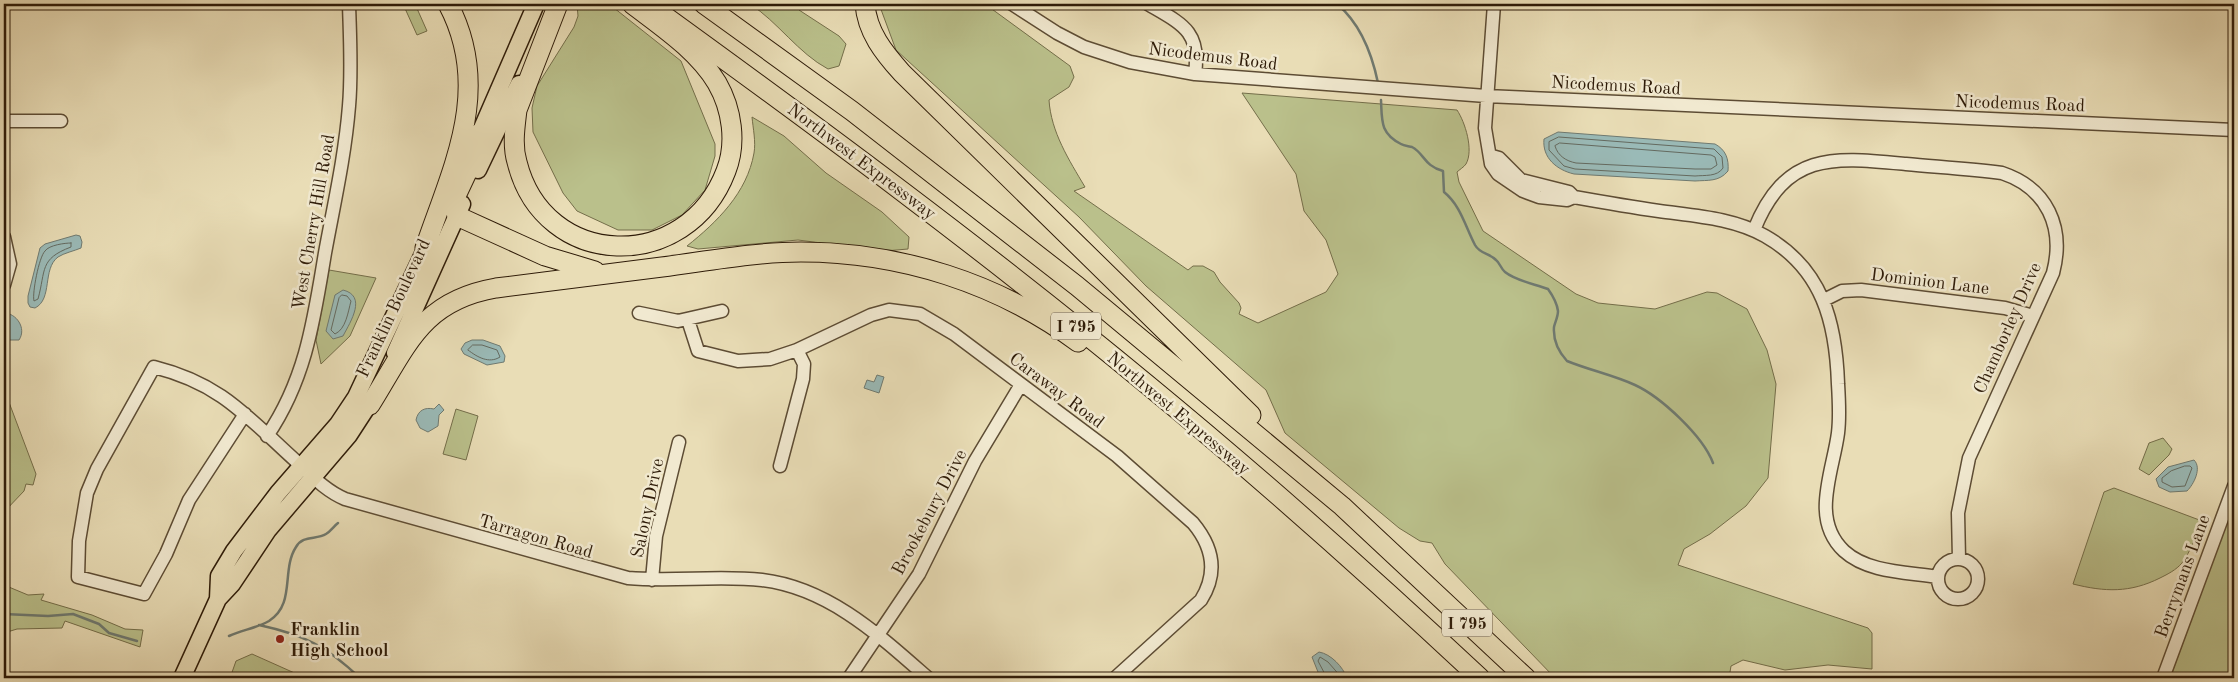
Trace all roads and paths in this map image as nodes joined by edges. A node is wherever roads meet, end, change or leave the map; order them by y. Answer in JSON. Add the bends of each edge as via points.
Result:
{"nodes":[{"id":1,"x":349,"y":4,"type":"edge"},
{"id":2,"x":448,"y":4,"type":"edge"},
{"id":3,"x":536,"y":4,"type":"edge"},
{"id":4,"x":557,"y":4,"type":"edge"},
{"id":5,"x":632,"y":4,"type":"edge"},
{"id":6,"x":648,"y":4,"type":"edge"},
{"id":7,"x":704,"y":4,"type":"edge"},
{"id":8,"x":865,"y":4,"type":"edge"},
{"id":9,"x":1012,"y":4,"type":"edge"},
{"id":10,"x":1148,"y":4,"type":"edge"},
{"id":11,"x":1494,"y":4,"type":"edge"},
{"id":12,"x":1195,"y":74,"type":"junction"},
{"id":13,"x":1486,"y":96,"type":"junction"},
{"id":14,"x":4,"y":121,"type":"edge"},
{"id":15,"x":61,"y":121,"type":"dead end"},
{"id":16,"x":2234,"y":130,"type":"edge"},
{"id":17,"x":481,"y":132,"type":"junction"},
{"id":18,"x":457,"y":216,"type":"junction"},
{"id":19,"x":1754,"y":230,"type":"junction"},
{"id":20,"x":4,"y":236,"type":"edge"},
{"id":21,"x":425,"y":248,"type":"junction"},
{"id":22,"x":610,"y":274,"type":"junction"},
{"id":23,"x":4,"y":284,"type":"edge"},
{"id":24,"x":1824,"y":300,"type":"junction"},
{"id":25,"x":722,"y":311,"type":"dead end"},
{"id":26,"x":639,"y":313,"type":"dead end"},
{"id":27,"x":2032,"y":316,"type":"junction"},
{"id":28,"x":688,"y":320,"type":"junction"},
{"id":29,"x":797,"y":350,"type":"junction"},
{"id":30,"x":1020,"y":386,"type":"junction"},
{"id":31,"x":370,"y":405,"type":"junction"},
{"id":32,"x":245,"y":414,"type":"junction"},
{"id":33,"x":267,"y":436,"type":"junction"},
{"id":34,"x":679,"y":442,"type":"dead end"},
{"id":35,"x":1219,"y":445,"type":"junction"},
{"id":36,"x":780,"y":466,"type":"dead end"},
{"id":37,"x":308,"y":472,"type":"junction"},
{"id":38,"x":2234,"y":486,"type":"edge"},
{"id":39,"x":1342,"y":506,"type":"junction"},
{"id":40,"x":1958,"y":559,"type":"junction"},
{"id":41,"x":1938,"y":577,"type":"junction"},
{"id":42,"x":652,"y":580,"type":"junction"},
{"id":43,"x":878,"y":634,"type":"junction"},
{"id":44,"x":182,"y":678,"type":"edge"},
{"id":45,"x":849,"y":678,"type":"edge"},
{"id":46,"x":928,"y":678,"type":"edge"},
{"id":47,"x":1115,"y":678,"type":"edge"},
{"id":48,"x":1480,"y":678,"type":"edge"},
{"id":49,"x":1526,"y":678,"type":"edge"},
{"id":50,"x":2163,"y":678,"type":"edge"}],
"edges":[{"from":1,"to":33,"type":"street","name":"West Cherry Hill Road","via":[[347,130],[317,301],[304,363],[282,413]]},
{"from":2,"to":21,"type":"highway","via":[[466,54],[468,106],[457,160]]},
{"from":3,"to":17,"type":"main road","name":"Franklin Boulevard"},
{"from":4,"to":5,"type":"highway","via":[[517,110],[514,128],[516,161],[522,179],[538,206],[562,228],[598,244],[624,246],[663,239],[692,222],[721,184],[732,147],[732,130],[725,100],[708,70],[674,36]]},
{"from":4,"to":18,"type":"main road","name":"Franklin Boulevard"},
{"from":6,"to":35,"type":"highway","name":"Northwest Expressway","number":"I 795","via":[[760,83],[995,262]]},
{"from":7,"to":39,"type":"highway","name":"Northwest Expressway","number":"I 795","via":[[852,111],[1011,234]]},
{"from":8,"to":39,"type":"highway","via":[[868,23],[879,46],[902,73]]},
{"from":9,"to":12,"type":"street","name":"Nicodemus Road","via":[[1084,47],[1130,62]]},
{"from":10,"to":12,"type":"street","via":[[1189,31],[1197,49]]},
{"from":11,"to":13,"type":"street"},
{"from":12,"to":13,"type":"street","name":"Nicodemus Road"},
{"from":13,"to":16,"type":"street","name":"Nicodemus Road"},
{"from":13,"to":19,"type":"street","via":[[1485,128],[1492,164],[1498,174],[1515,187],[1539,197],[1567,200],[1574,197],[1712,218]]},
{"from":14,"to":15,"type":"street"},
{"from":17,"to":18,"type":"highway","via":[[478,149],[455,198]]},
{"from":17,"to":21,"type":"main road","name":"Franklin Boulevard"},
{"from":18,"to":22,"type":"highway","via":[[552,258]]},
{"from":18,"to":31,"type":"main road","name":"Franklin Boulevard"},
{"from":19,"to":24,"type":"street","via":[[1796,259]]},
{"from":19,"to":27,"type":"street","name":"Chamborley Drive","via":[[1777,189],[1801,170],[1826,161],[1856,159],[2002,173],[2024,182],[2041,199],[2058,238],[2053,273]]},
{"from":20,"to":23,"type":"street","via":[[10,264]]},
{"from":21,"to":37,"type":"main road","name":"Franklin Boulevard","via":[[356,397]]},
{"from":22,"to":31,"type":"highway","via":[[496,288],[450,302],[421,326]]},
{"from":22,"to":35,"type":"highway","via":[[800,252],[864,256],[934,270],[978,285],[1040,317]]},
{"from":24,"to":27,"type":"street","name":"Dominion Lane","via":[[1842,292],[1861,290],[2005,308]]},
{"from":24,"to":41,"type":"street","via":[[1838,356],[1839,430],[1825,502],[1832,534],[1845,552],[1864,564]]},
{"from":25,"to":28,"type":"street"},
{"from":26,"to":28,"type":"street","via":[[663,319]]},
{"from":27,"to":40,"type":"street","name":"Chamborley Drive","via":[[1969,458],[1958,513]]},
{"from":28,"to":29,"type":"street","name":"Caraway Road","via":[[698,351],[755,362]]},
{"from":29,"to":30,"type":"street","name":"Caraway Road","via":[[871,315],[906,310],[933,320]]},
{"from":29,"to":36,"type":"street","via":[[804,364],[803,379]]},
{"from":30,"to":43,"type":"street","name":"Brookebury Drive","via":[[975,461],[919,574]]},
{"from":30,"to":47,"type":"street","name":"Caraway Road","via":[[1117,456],[1184,514],[1203,535],[1212,556],[1208,590],[1201,600]]},
{"from":31,"to":37,"type":"main road","name":"Franklin Boulevard","via":[[349,435]]},
{"from":32,"to":32,"type":"street","name":"Tarragon Road","via":[[190,500],[144,594],[78,577],[80,532],[87,493],[154,367],[196,381],[217,392]]},
{"from":32,"to":33,"type":"street","name":"Tarragon Road"},
{"from":33,"to":37,"type":"street","name":"Tarragon Road"},
{"from":34,"to":42,"type":"street","name":"Salony Drive","via":[[656,536]]},
{"from":35,"to":48,"type":"highway","name":"Northwest Expressway","number":"I 795"},
{"from":37,"to":42,"type":"street","name":"Tarragon Road","via":[[335,495],[365,506],[597,571]]},
{"from":37,"to":44,"type":"main road","name":"Franklin Boulevard","via":[[256,520],[234,551],[219,576],[218,598]]},
{"from":38,"to":50,"type":"street","name":"Berrymans Lane"},
{"from":39,"to":49,"type":"highway","name":"Northwest Expressway","number":"I 795"},
{"from":40,"to":41,"type":"street","via":[[1946,563]]},
{"from":40,"to":41,"type":"street","via":[[1967,561],[1976,570],[1978,582],[1973,593],[1963,599],[1951,598],[1941,590]]},
{"from":42,"to":43,"type":"street","name":"Tarragon Road","via":[[747,579],[780,583],[836,606]]},
{"from":43,"to":45,"type":"street","name":"Brookebury Drive"},
{"from":43,"to":46,"type":"street","name":"Tarragon Road"}]}
